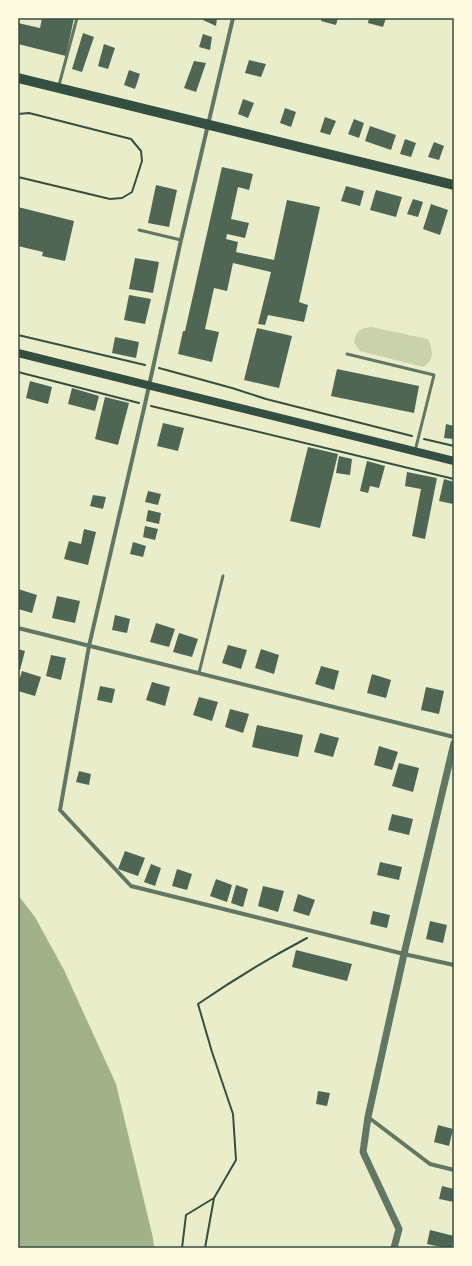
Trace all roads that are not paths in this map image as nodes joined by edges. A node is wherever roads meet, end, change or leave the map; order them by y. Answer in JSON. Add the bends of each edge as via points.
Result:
{"nodes":[{"id":1,"x":77,"y":18,"type":"edge"},
{"id":2,"x":233,"y":18,"type":"edge"},
{"id":3,"x":18,"y":78,"type":"edge"},
{"id":4,"x":59,"y":87,"type":"junction"},
{"id":5,"x":208,"y":124,"type":"junction"},
{"id":6,"x":454,"y":184,"type":"edge"},
{"id":7,"x":139,"y":230,"type":"dead end"},
{"id":8,"x":181,"y":240,"type":"junction"},
{"id":9,"x":18,"y":353,"type":"edge"},
{"id":10,"x":347,"y":354,"type":"dead end"},
{"id":11,"x":149,"y":385,"type":"junction"},
{"id":12,"x":415,"y":451,"type":"junction"},
{"id":13,"x":454,"y":461,"type":"edge"},
{"id":14,"x":223,"y":576,"type":"dead end"},
{"id":15,"x":18,"y":628,"type":"edge"},
{"id":16,"x":89,"y":646,"type":"junction"},
{"id":17,"x":199,"y":673,"type":"junction"},
{"id":18,"x":454,"y":737,"type":"edge"},
{"id":19,"x":454,"y":743,"type":"edge"},
{"id":20,"x":404,"y":954,"type":"junction"},
{"id":21,"x":454,"y":965,"type":"edge"},
{"id":22,"x":368,"y":1117,"type":"junction"},
{"id":23,"x":454,"y":1170,"type":"edge"},
{"id":24,"x":394,"y":1248,"type":"edge"}],
"edges":[{"from":1,"to":4,"type":"lane"},
{"from":2,"to":5,"type":"street"},
{"from":3,"to":4,"type":"main road"},
{"from":4,"to":5,"type":"main road"},
{"from":5,"to":6,"type":"main road"},
{"from":5,"to":8,"type":"street"},
{"from":7,"to":8,"type":"lane"},
{"from":8,"to":11,"type":"street"},
{"from":9,"to":11,"type":"main road"},
{"from":10,"to":12,"type":"lane","via":[[434,375]]},
{"from":11,"to":12,"type":"main road"},
{"from":11,"to":16,"type":"street"},
{"from":12,"to":13,"type":"main road"},
{"from":14,"to":17,"type":"lane"},
{"from":15,"to":16,"type":"street"},
{"from":16,"to":17,"type":"street"},
{"from":16,"to":20,"type":"street","via":[[60,810],[131,886]]},
{"from":17,"to":18,"type":"street"},
{"from":19,"to":20,"type":"street"},
{"from":20,"to":21,"type":"street"},
{"from":20,"to":22,"type":"street"},
{"from":22,"to":23,"type":"street","via":[[430,1164]]},
{"from":22,"to":24,"type":"street","via":[[363,1152],[399,1229]]}]}
